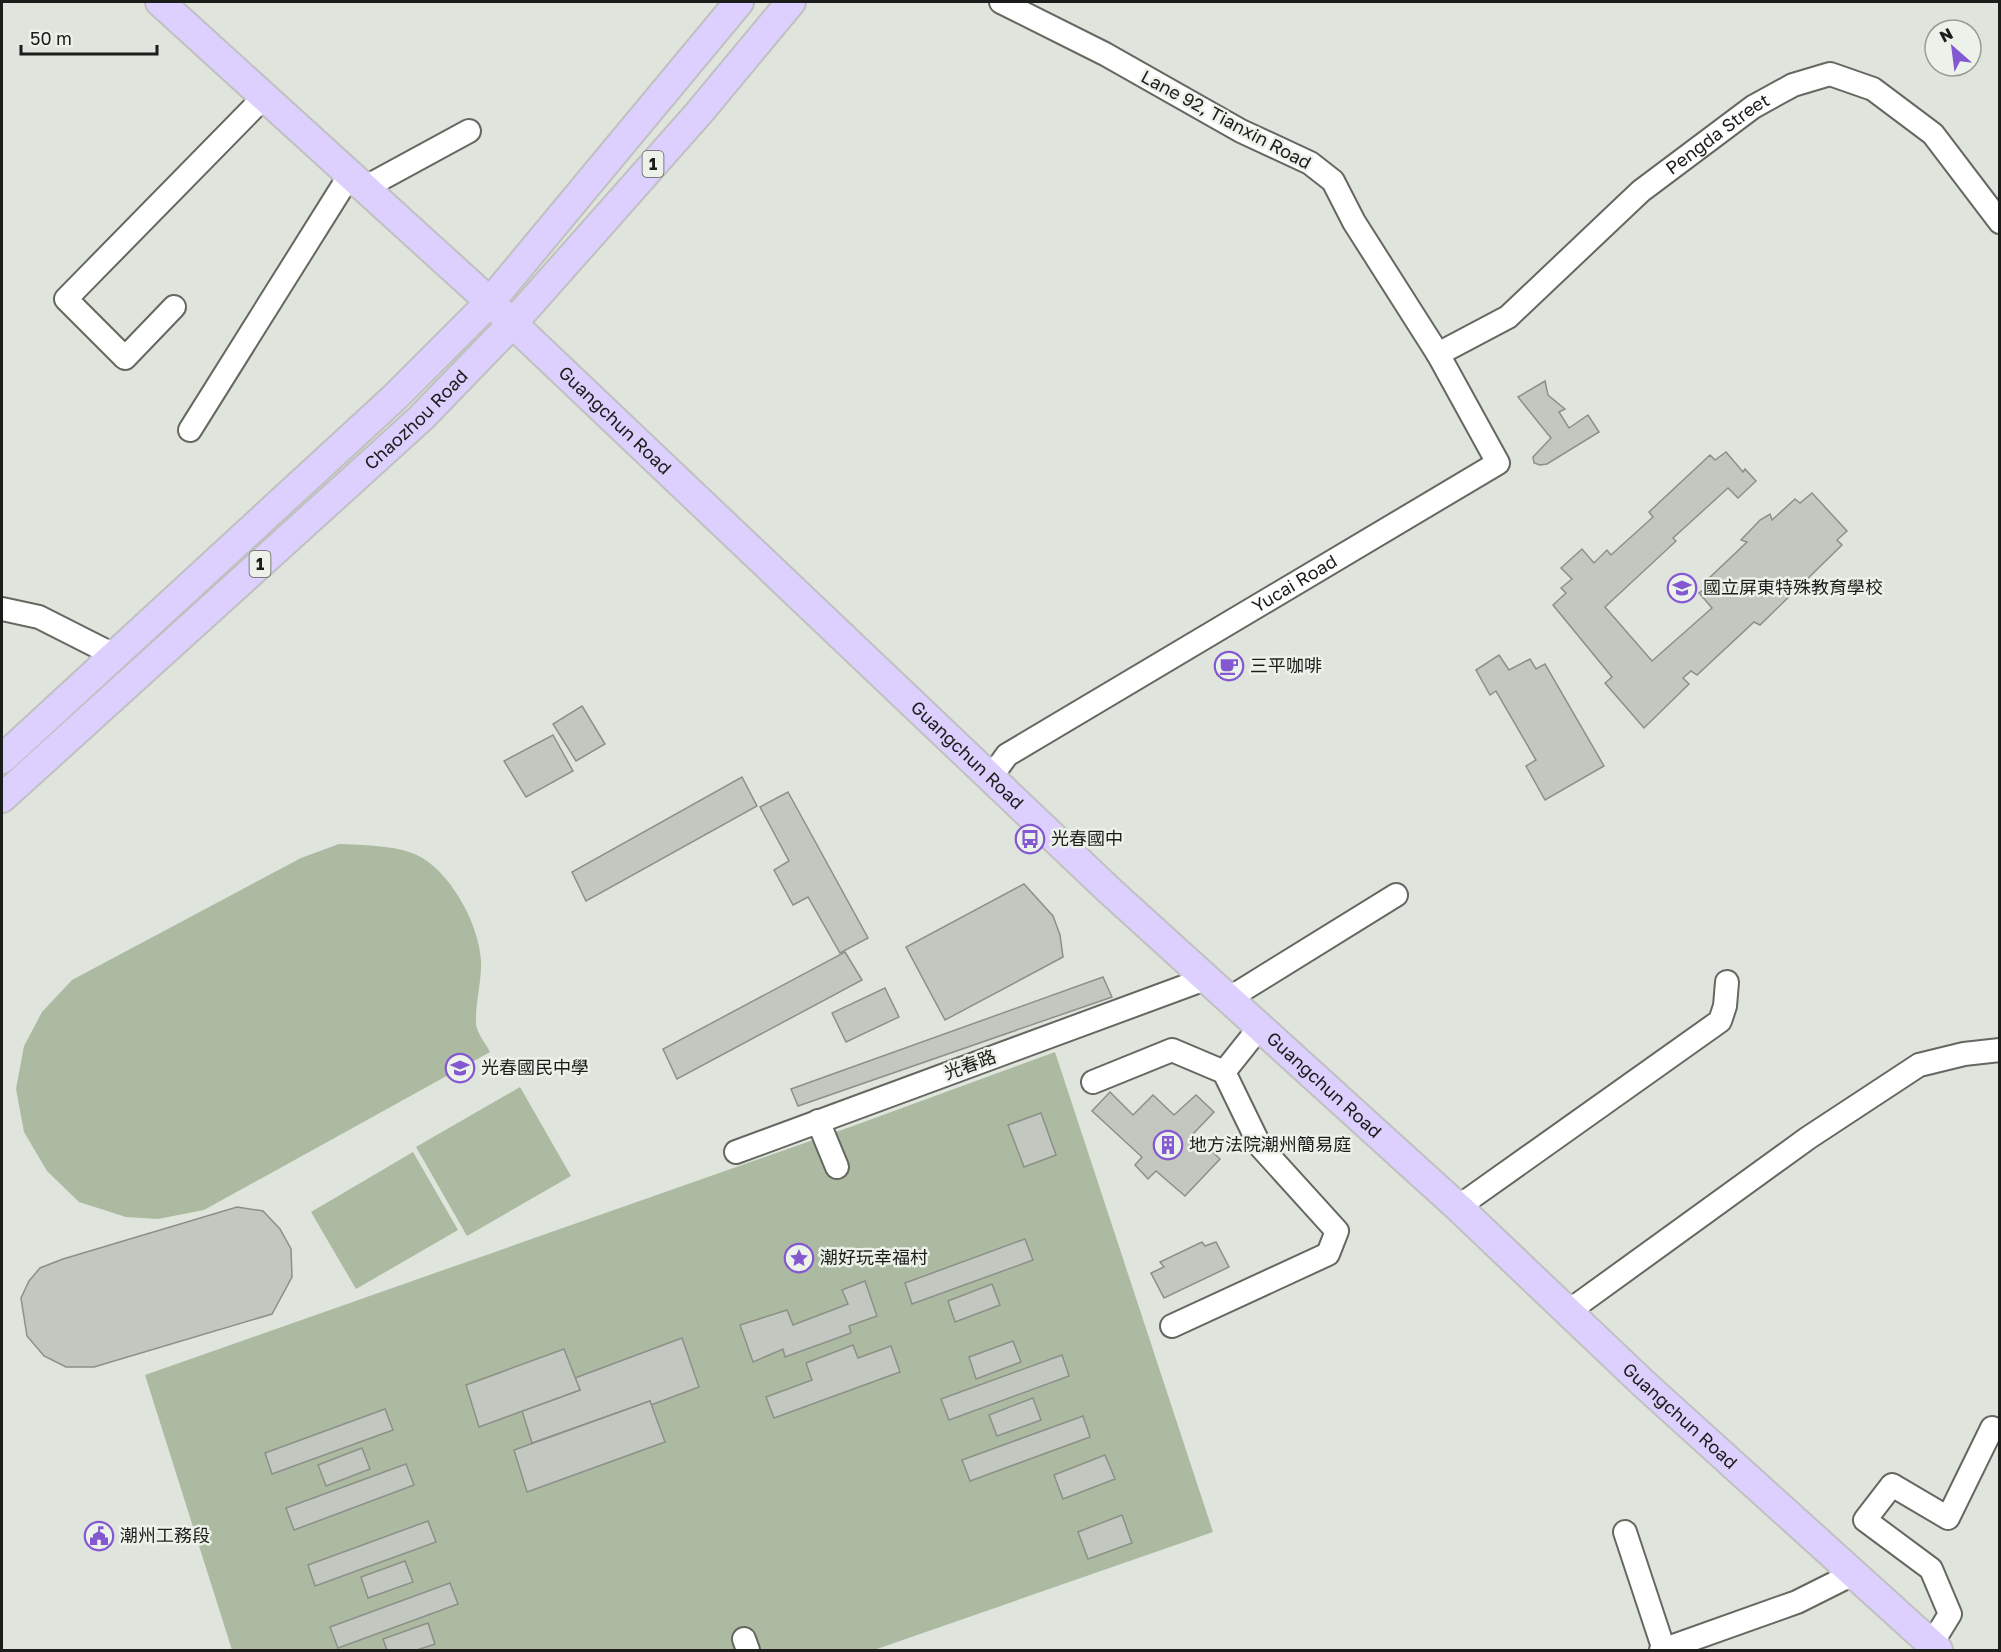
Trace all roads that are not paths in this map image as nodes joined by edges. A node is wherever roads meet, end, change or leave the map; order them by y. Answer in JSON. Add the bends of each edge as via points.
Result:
{"nodes":[{"id":1,"x":160,"y":2,"type":"edge"},
{"id":2,"x":739,"y":2,"type":"edge"},
{"id":3,"x":791,"y":2,"type":"edge"},
{"id":4,"x":1001,"y":2,"type":"edge"},
{"id":5,"x":265,"y":96,"type":"junction"},
{"id":6,"x":469,"y":131,"type":"dead end"},
{"id":7,"x":358,"y":180,"type":"junction"},
{"id":8,"x":2000,"y":222,"type":"edge"},
{"id":9,"x":490,"y":302,"type":"junction"},
{"id":10,"x":174,"y":308,"type":"dead end"},
{"id":11,"x":513,"y":323,"type":"junction"},
{"id":12,"x":1438,"y":354,"type":"junction"},
{"id":13,"x":190,"y":430,"type":"dead end"},
{"id":14,"x":2,"y":609,"type":"edge"},
{"id":15,"x":114,"y":655,"type":"junction"},
{"id":16,"x":2,"y":759,"type":"edge"},
{"id":17,"x":991,"y":777,"type":"junction"},
{"id":18,"x":2,"y":798,"type":"edge"},
{"id":19,"x":1396,"y":895,"type":"dead end"},
{"id":20,"x":1205,"y":979,"type":"junction"},
{"id":21,"x":1727,"y":982,"type":"dead end"},
{"id":22,"x":1228,"y":999,"type":"junction"},
{"id":23,"x":1259,"y":1028,"type":"junction"},
{"id":24,"x":2000,"y":1050,"type":"edge"},
{"id":25,"x":1224,"y":1072,"type":"junction"},
{"id":26,"x":1094,"y":1082,"type":"dead end"},
{"id":27,"x":818,"y":1120,"type":"junction"},
{"id":28,"x":736,"y":1152,"type":"dead end"},
{"id":29,"x":837,"y":1167,"type":"dead end"},
{"id":30,"x":1458,"y":1207,"type":"junction"},
{"id":31,"x":1569,"y":1311,"type":"junction"},
{"id":32,"x":1172,"y":1326,"type":"dead end"},
{"id":33,"x":1992,"y":1428,"type":"dead end"},
{"id":34,"x":1625,"y":1532,"type":"dead end"},
{"id":35,"x":1853,"y":1574,"type":"junction"},
{"id":36,"x":1935,"y":1648,"type":"edge"},
{"id":37,"x":1662,"y":1650,"type":"edge"}],
"edges":[{"from":1,"to":5,"type":"main road","name":"Guangchun Road"},
{"from":2,"to":9,"type":"main road","name":"Chaozhou Road","number":"1"},
{"from":3,"to":11,"type":"main road","name":"Chaozhou Road","number":"1","via":[[698,114]]},
{"from":4,"to":12,"type":"street","name":"Lane 92, Tianxin Road","via":[[1105,54],[1241,131],[1310,163],[1333,181],[1354,222]]},
{"from":5,"to":7,"type":"main road","name":"Guangchun Road"},
{"from":5,"to":10,"type":"street","via":[[66,299],[125,358]]},
{"from":6,"to":7,"type":"street"},
{"from":7,"to":9,"type":"main road","name":"Guangchun Road"},
{"from":7,"to":13,"type":"street"},
{"from":8,"to":12,"type":"street","name":"Pengda Street","via":[[1933,134],[1873,89],[1830,74],[1792,85],[1753,107],[1641,191],[1508,317]]},
{"from":9,"to":11,"type":"main road","name":"Guangchun Road"},
{"from":9,"to":15,"type":"main road","name":"Chaozhou Road","number":"1","via":[[395,397]]},
{"from":11,"to":17,"type":"main road","name":"Guangchun Road"},
{"from":11,"to":18,"type":"main road","name":"Chaozhou Road","number":"1","via":[[422,418]]},
{"from":12,"to":17,"type":"street","name":"Yucai Road","via":[[1498,463],[1007,755]]},
{"from":14,"to":15,"type":"street","via":[[39,617]]},
{"from":15,"to":16,"type":"main road","name":"Chaozhou Road","number":"1"},
{"from":17,"to":20,"type":"main road","name":"Guangchun Road"},
{"from":19,"to":22,"type":"street"},
{"from":20,"to":22,"type":"main road","name":"Guangchun Road"},
{"from":20,"to":27,"type":"street","name":"光春路"},
{"from":21,"to":30,"type":"street","via":[[1720,1021]]},
{"from":22,"to":23,"type":"main road","name":"Guangchun Road"},
{"from":23,"to":25,"type":"street"},
{"from":23,"to":30,"type":"main road","name":"Guangchun Road"},
{"from":24,"to":31,"type":"street","via":[[1919,1065],[1808,1138]]},
{"from":25,"to":26,"type":"street","via":[[1172,1050]]},
{"from":25,"to":32,"type":"street","via":[[1260,1146],[1337,1231],[1328,1254]]},
{"from":27,"to":28,"type":"street","name":"光春路"},
{"from":27,"to":29,"type":"street"},
{"from":30,"to":31,"type":"main road","name":"Guangchun Road"},
{"from":31,"to":35,"type":"main road","name":"Guangchun Road"},
{"from":33,"to":36,"type":"street","via":[[1948,1518],[1892,1485],[1865,1520],[1930,1569],[1950,1614]]},
{"from":34,"to":37,"type":"street"},
{"from":35,"to":36,"type":"main road","name":"Guangchun Road"},
{"from":35,"to":37,"type":"street","via":[[1797,1602]]}]}
